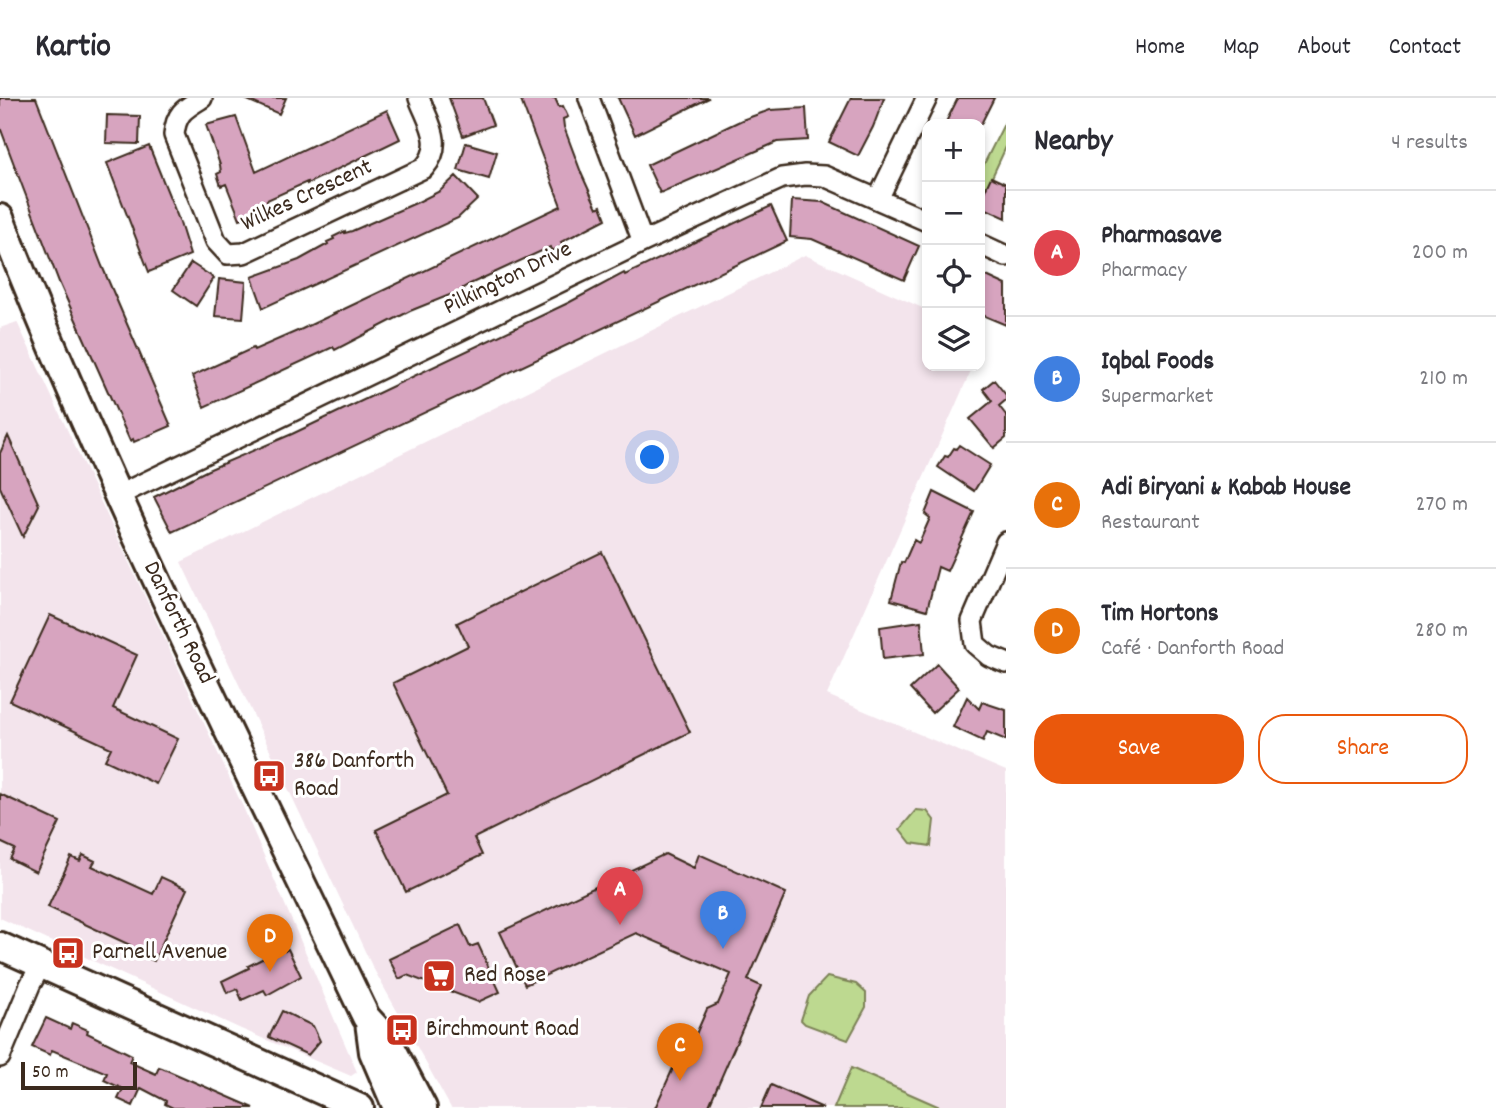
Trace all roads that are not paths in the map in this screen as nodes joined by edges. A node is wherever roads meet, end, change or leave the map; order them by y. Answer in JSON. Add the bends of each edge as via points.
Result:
{"nodes":[{"id":1,"x":202,"y":98,"type":"edge"},
{"id":2,"x":419,"y":98,"type":"edge"},
{"id":3,"x":589,"y":98,"type":"edge"},
{"id":4,"x":928,"y":98,"type":"edge"},
{"id":5,"x":878,"y":199,"type":"junction"},
{"id":6,"x":0,"y":218,"type":"edge"},
{"id":7,"x":922,"y":219,"type":"edge"},
{"id":8,"x":643,"y":242,"type":"junction"},
{"id":9,"x":982,"y":245,"type":"edge"},
{"id":10,"x":1006,"y":256,"type":"edge"},
{"id":11,"x":118,"y":495,"type":"junction"},
{"id":12,"x":1006,"y":542,"type":"edge"},
{"id":13,"x":1006,"y":663,"type":"edge"},
{"id":14,"x":0,"y":946,"type":"edge"},
{"id":15,"x":41,"y":965,"type":"junction"},
{"id":16,"x":369,"y":1022,"type":"junction"},
{"id":17,"x":0,"y":1058,"type":"edge"},
{"id":18,"x":360,"y":1108,"type":"edge"},
{"id":19,"x":397,"y":1108,"type":"edge"},
{"id":20,"x":423,"y":1108,"type":"edge"}],
"edges":[{"from":1,"to":2,"type":"street","name":"Wilkes Crescent","via":[[175,120],[174,135],[216,241],[229,254],[244,253],[425,169],[434,157],[436,142]]},
{"from":3,"to":8,"type":"street"},
{"from":4,"to":5,"type":"street"},
{"from":5,"to":7,"type":"street","name":"Pilkington Drive"},
{"from":5,"to":8,"type":"street","name":"Pilkington Drive","via":[[824,176],[782,178]]},
{"from":6,"to":11,"type":"main road","name":"Danforth Road"},
{"from":8,"to":11,"type":"street","name":"Pilkington Drive"},
{"from":9,"to":10,"type":"street"},
{"from":11,"to":16,"type":"main road","name":"Danforth Road"},
{"from":12,"to":13,"type":"street","via":[[972,621],[975,644]]},
{"from":14,"to":15,"type":"main road"},
{"from":15,"to":17,"type":"street"},
{"from":15,"to":18,"type":"main road"},
{"from":16,"to":19,"type":"main road","name":"Danforth Road","via":[[373,1052]]},
{"from":16,"to":20,"type":"main road","name":"Danforth Road","via":[[388,1041]]}]}
